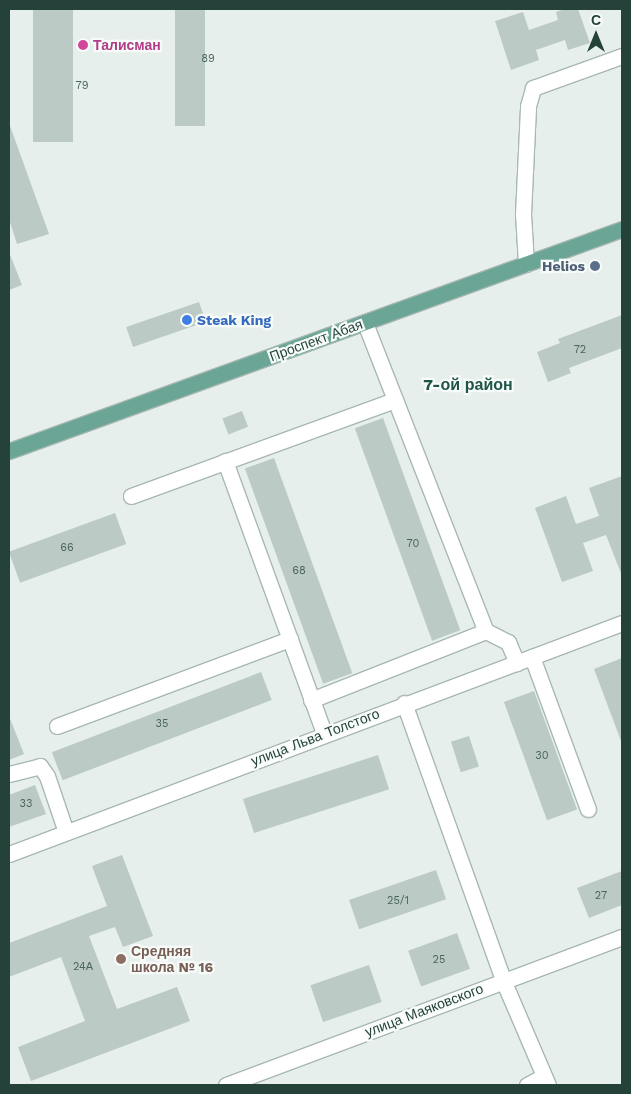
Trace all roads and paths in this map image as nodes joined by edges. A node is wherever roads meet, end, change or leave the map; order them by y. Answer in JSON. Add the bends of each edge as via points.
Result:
{"nodes":[{"id":1,"x":622,"y":56,"type":"edge"},
{"id":2,"x":622,"y":229,"type":"edge"},
{"id":3,"x":526,"y":264,"type":"junction"},
{"id":4,"x":365,"y":323,"type":"junction"},
{"id":5,"x":395,"y":400,"type":"junction"},
{"id":6,"x":9,"y":451,"type":"edge"},
{"id":7,"x":225,"y":461,"type":"junction"},
{"id":8,"x":131,"y":496,"type":"dead end"},
{"id":9,"x":622,"y":623,"type":"edge"},
{"id":10,"x":486,"y":631,"type":"junction"},
{"id":11,"x":290,"y":639,"type":"junction"},
{"id":12,"x":532,"y":657,"type":"junction"},
{"id":13,"x":517,"y":662,"type":"junction"},
{"id":14,"x":312,"y":700,"type":"junction"},
{"id":15,"x":404,"y":703,"type":"junction"},
{"id":16,"x":57,"y":726,"type":"dead end"},
{"id":17,"x":324,"y":734,"type":"junction"},
{"id":18,"x":9,"y":774,"type":"edge"},
{"id":19,"x":588,"y":809,"type":"dead end"},
{"id":20,"x":66,"y":832,"type":"junction"},
{"id":21,"x":9,"y":854,"type":"edge"},
{"id":22,"x":622,"y":937,"type":"edge"},
{"id":23,"x":503,"y":980,"type":"junction"},
{"id":24,"x":546,"y":1081,"type":"edge"},
{"id":25,"x":226,"y":1085,"type":"edge"},
{"id":26,"x":527,"y":1085,"type":"edge"}],
"edges":[{"from":1,"to":3,"type":"street","via":[[533,88],[528,106],[523,214]]},
{"from":2,"to":3,"type":"main road","name":"Проспект Абая"},
{"from":3,"to":4,"type":"main road","name":"Проспект Абая"},
{"from":4,"to":5,"type":"street"},
{"from":4,"to":6,"type":"main road","name":"Проспект Абая"},
{"from":5,"to":7,"type":"street"},
{"from":5,"to":10,"type":"street"},
{"from":7,"to":8,"type":"street"},
{"from":7,"to":11,"type":"street"},
{"from":9,"to":12,"type":"street","name":"улица Льва Толстого"},
{"from":10,"to":13,"type":"street","via":[[508,642]]},
{"from":10,"to":14,"type":"street"},
{"from":11,"to":14,"type":"street"},
{"from":11,"to":16,"type":"street"},
{"from":12,"to":13,"type":"street","name":"улица Льва Толстого"},
{"from":12,"to":19,"type":"street"},
{"from":13,"to":15,"type":"street","name":"улица Льва Толстого"},
{"from":14,"to":17,"type":"street"},
{"from":15,"to":17,"type":"street","name":"улица Льва Толстого"},
{"from":15,"to":23,"type":"street"},
{"from":17,"to":20,"type":"street","name":"улица Льва Толстого"},
{"from":18,"to":20,"type":"street","via":[[40,766],[47,776]]},
{"from":20,"to":21,"type":"street","name":"улица Льва Толстого"},
{"from":22,"to":23,"type":"street","name":"улица Маяковского"},
{"from":23,"to":24,"type":"street"},
{"from":23,"to":25,"type":"street","name":"улица Маяковского"},
{"from":24,"to":26,"type":"street"}]}
